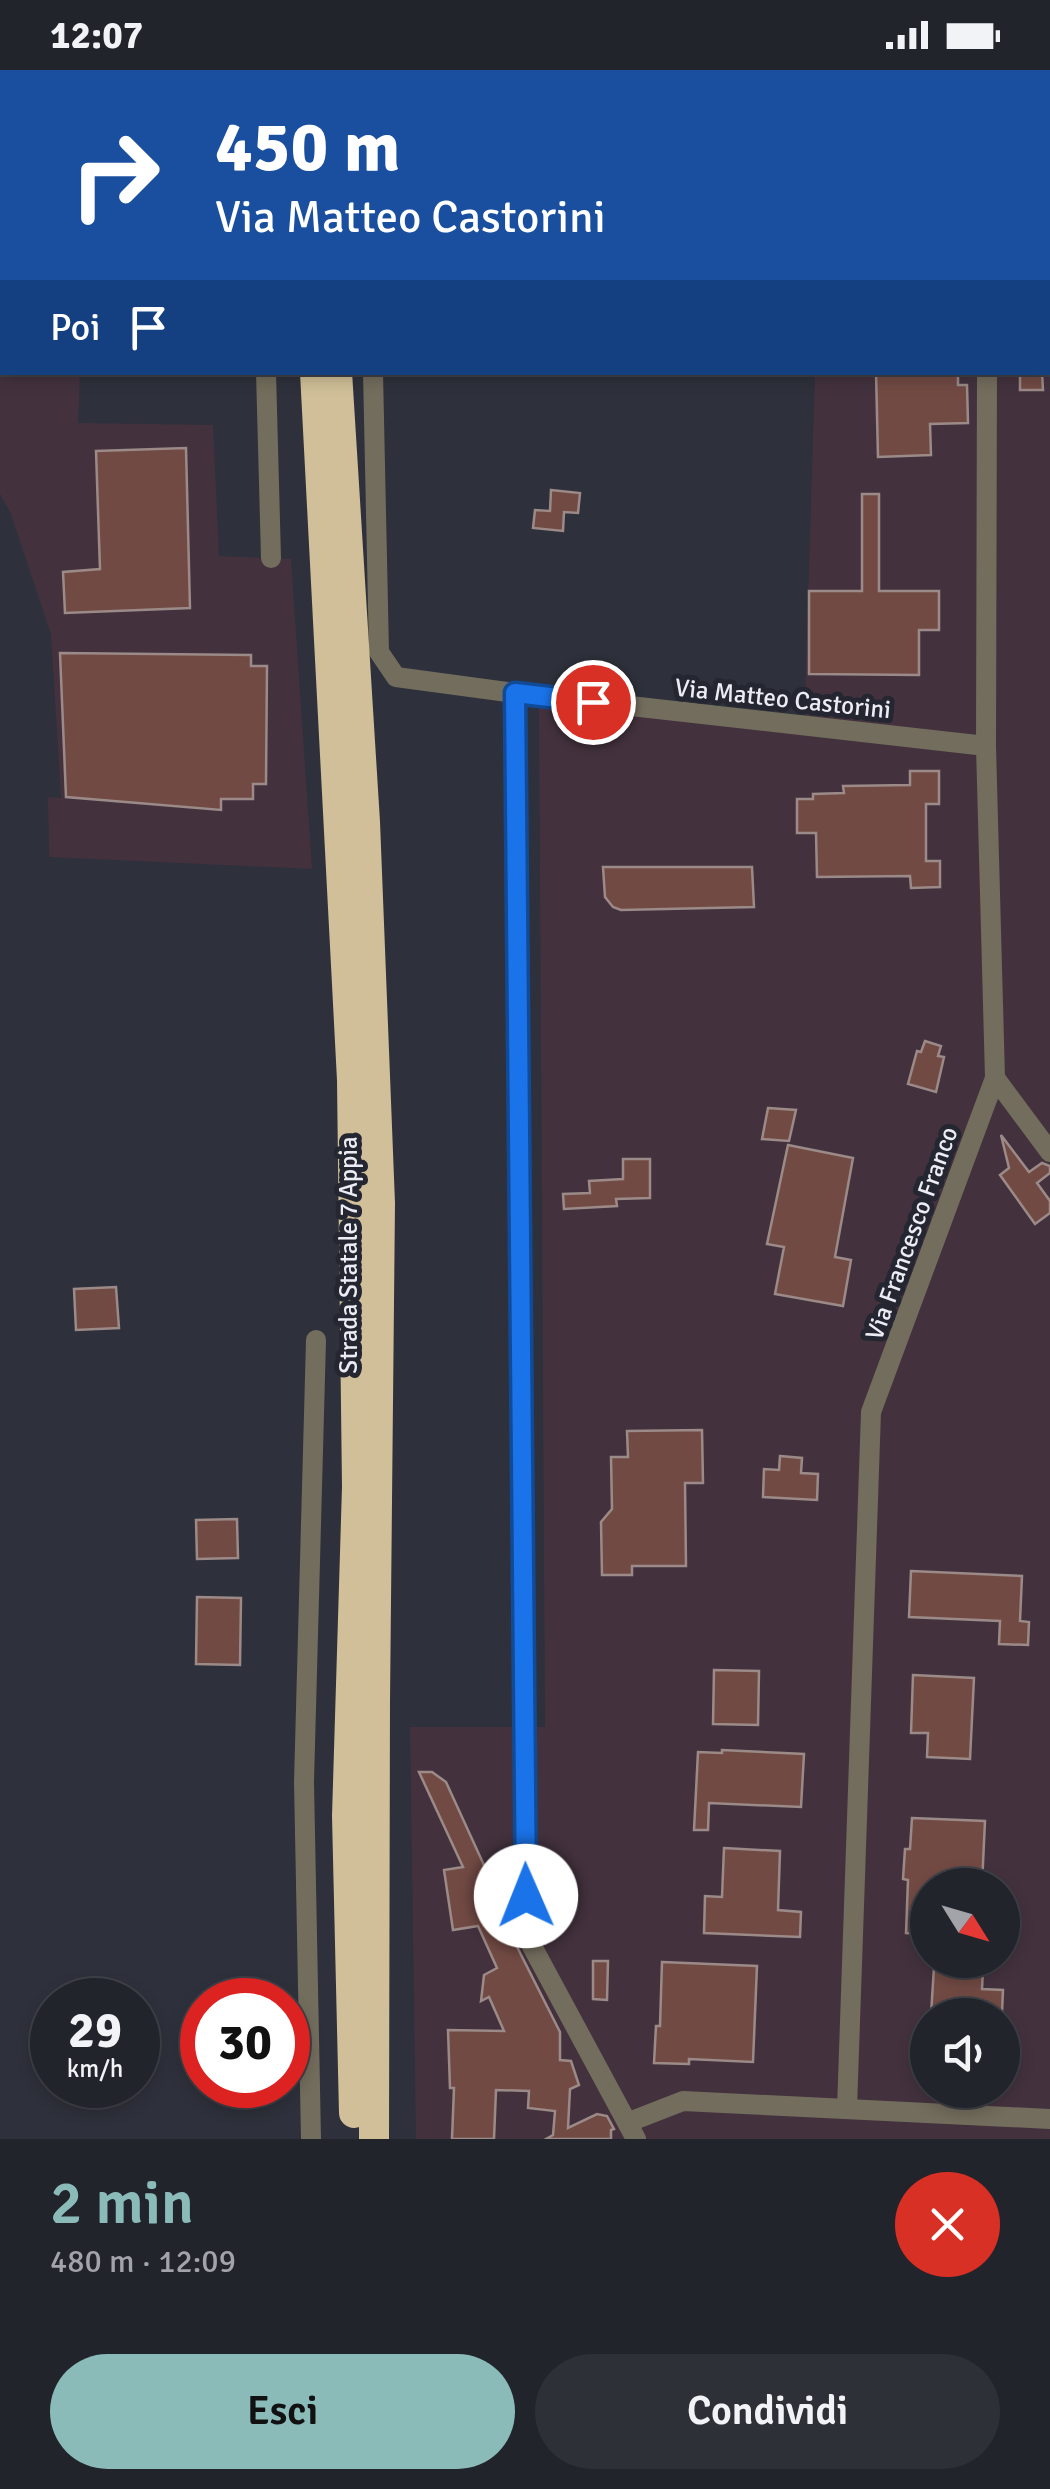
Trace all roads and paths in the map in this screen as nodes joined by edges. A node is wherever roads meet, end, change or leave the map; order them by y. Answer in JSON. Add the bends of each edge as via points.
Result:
{"nodes":[{"id":1,"x":266,"y":375,"type":"edge"},
{"id":2,"x":315,"y":375,"type":"edge"},
{"id":3,"x":336,"y":375,"type":"edge"},
{"id":4,"x":352,"y":375,"type":"edge"},
{"id":5,"x":373,"y":375,"type":"edge"},
{"id":6,"x":988,"y":375,"type":"edge"},
{"id":7,"x":271,"y":558,"type":"dead end"},
{"id":8,"x":349,"y":571,"type":"junction"},
{"id":9,"x":515,"y":693,"type":"junction"},
{"id":10,"x":986,"y":746,"type":"junction"},
{"id":11,"x":995,"y":1078,"type":"junction"},
{"id":12,"x":1050,"y":1152,"type":"edge"},
{"id":13,"x":316,"y":1340,"type":"dead end"},
{"id":14,"x":847,"y":2109,"type":"junction"},
{"id":15,"x":1050,"y":2119,"type":"edge"},
{"id":16,"x":632,"y":2130,"type":"edge"},
{"id":17,"x":311,"y":2139,"type":"edge"},
{"id":18,"x":354,"y":2139,"type":"edge"},
{"id":19,"x":374,"y":2139,"type":"edge"}],
"edges":[{"from":1,"to":7,"type":"street"},
{"from":2,"to":18,"type":"highway","name":"Strada Statale 7 Appia","via":[[352,1080],[357,1487],[347,1816]]},
{"from":3,"to":8,"type":"highway","name":"Strada Statale 7 Appia"},
{"from":4,"to":8,"type":"highway"},
{"from":5,"to":9,"type":"street","name":"Via Matteo Castorini","via":[[379,652],[396,677]]},
{"from":6,"to":10,"type":"street","name":"Via Francesco Franco"},
{"from":8,"to":19,"type":"highway","name":"Strada Statale 7 Appia","via":[[380,1203]]},
{"from":9,"to":10,"type":"street","name":"Via Matteo Castorini"},
{"from":9,"to":16,"type":"street","via":[[526,1934]]},
{"from":10,"to":11,"type":"street","name":"Via Francesco Franco"},
{"from":11,"to":12,"type":"street"},
{"from":11,"to":14,"type":"street","name":"Via Francesco Franco","via":[[871,1412]]},
{"from":13,"to":17,"type":"street","via":[[304,1782]]},
{"from":14,"to":15,"type":"street"},
{"from":14,"to":16,"type":"street","via":[[683,2102]]}]}
